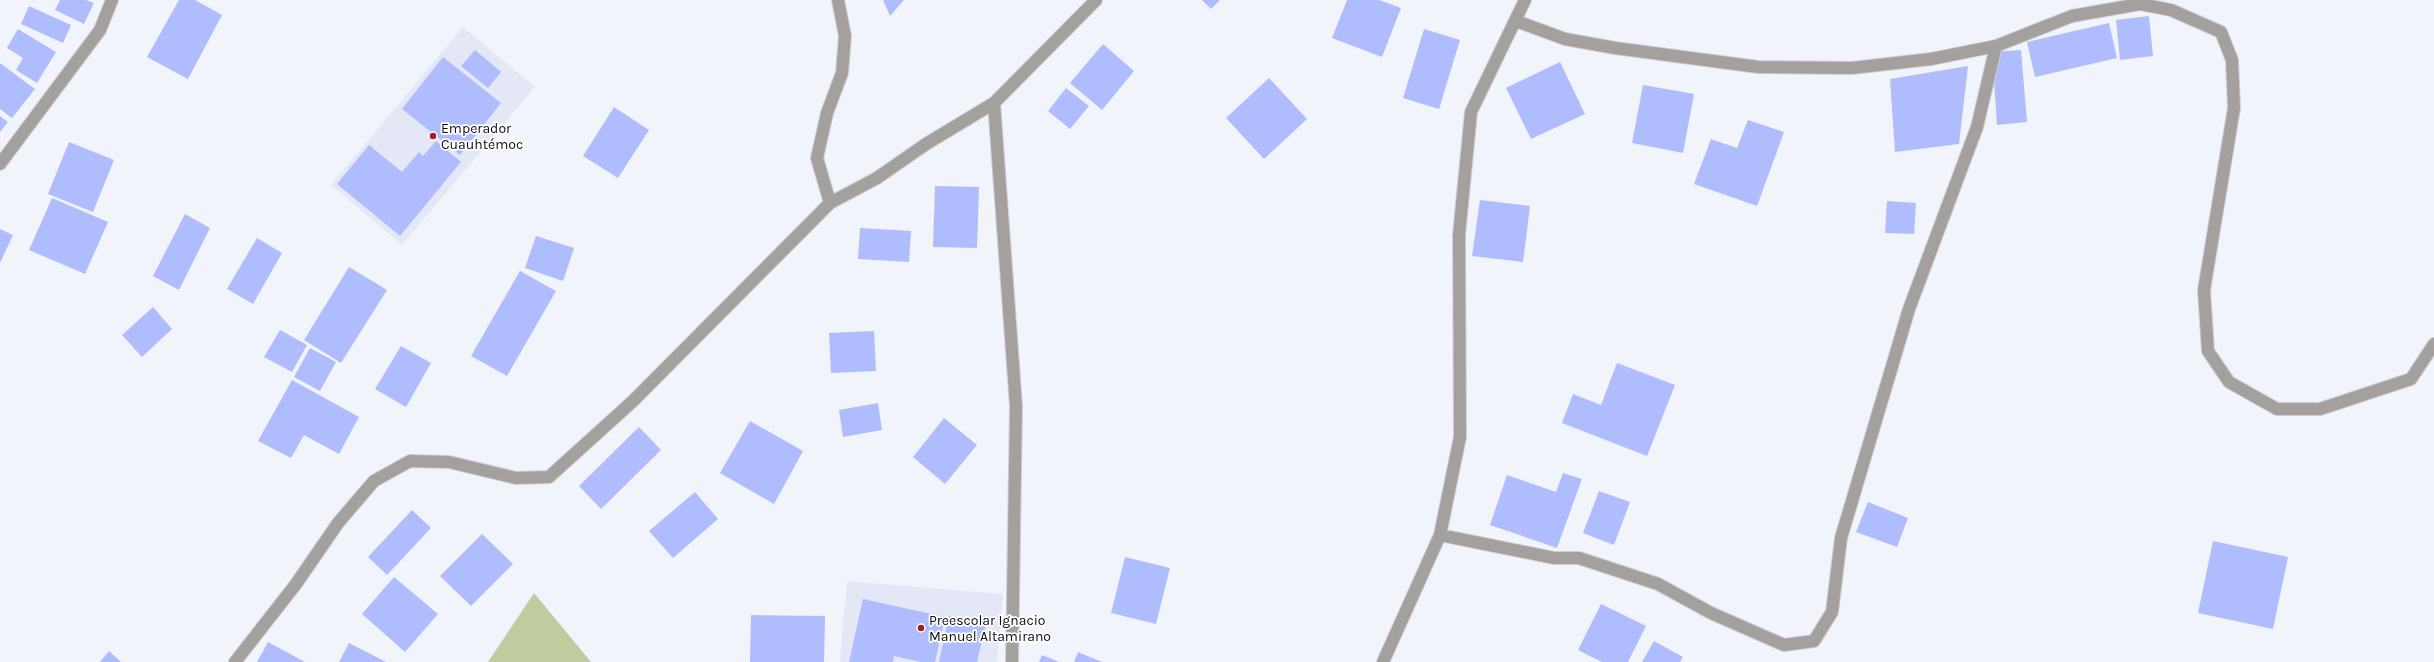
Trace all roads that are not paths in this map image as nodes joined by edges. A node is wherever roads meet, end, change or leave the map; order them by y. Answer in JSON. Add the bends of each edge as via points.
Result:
{"nodes":[{"id":1,"x":112,"y":0,"type":"edge"},
{"id":2,"x":838,"y":0,"type":"edge"},
{"id":3,"x":1096,"y":0,"type":"edge"},
{"id":4,"x":1525,"y":0,"type":"edge"},
{"id":5,"x":1516,"y":21,"type":"junction"},
{"id":6,"x":1996,"y":46,"type":"junction"},
{"id":7,"x":994,"y":103,"type":"junction"},
{"id":8,"x":0,"y":164,"type":"edge"},
{"id":9,"x":830,"y":203,"type":"junction"},
{"id":10,"x":2434,"y":344,"type":"edge"},
{"id":11,"x":1440,"y":535,"type":"junction"},
{"id":12,"x":235,"y":662,"type":"edge"},
{"id":13,"x":1012,"y":662,"type":"edge"},
{"id":14,"x":1383,"y":662,"type":"edge"}],
"edges":[{"from":1,"to":8,"type":"street","via":[[100,30]]},
{"from":2,"to":9,"type":"street","via":[[845,36],[842,73],[827,113],[817,158]]},
{"from":3,"to":7,"type":"street"},
{"from":4,"to":5,"type":"street"},
{"from":5,"to":6,"type":"street","via":[[1572,40],[1758,67],[1852,68],[1931,59]]},
{"from":5,"to":11,"type":"street","via":[[1471,112],[1458,235],[1460,437]]},
{"from":6,"to":10,"type":"street","via":[[2072,16],[2140,4],[2171,10],[2221,32],[2232,60],[2234,108],[2204,290],[2208,351],[2229,382],[2277,409],[2320,409],[2411,379]]},
{"from":6,"to":11,"type":"street","via":[[1977,127],[1909,309],[1841,538],[1832,612],[1814,640],[1784,646],[1711,613],[1658,584],[1578,558],[1554,558]]},
{"from":7,"to":9,"type":"street","via":[[926,144],[877,178]]},
{"from":7,"to":13,"type":"street","via":[[1016,406]]},
{"from":9,"to":12,"type":"street","via":[[632,401],[549,477],[516,478],[449,462],[410,461],[374,481],[338,524],[296,584]]},
{"from":11,"to":14,"type":"street"}]}
